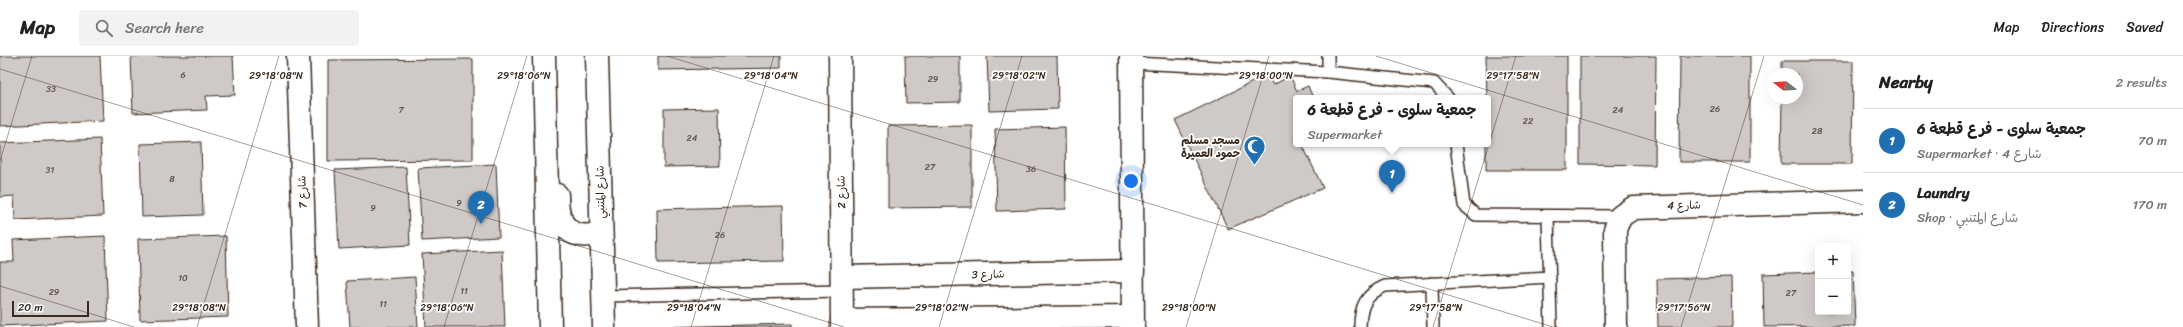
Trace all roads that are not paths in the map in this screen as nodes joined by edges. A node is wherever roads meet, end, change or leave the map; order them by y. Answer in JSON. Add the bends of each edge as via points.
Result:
{"nodes":[{"id":1,"x":298,"y":56,"type":"edge"},
{"id":2,"x":544,"y":56,"type":"edge"},
{"id":3,"x":557,"y":56,"type":"edge"},
{"id":4,"x":597,"y":56,"type":"edge"},
{"id":5,"x":840,"y":56,"type":"edge"},
{"id":6,"x":1328,"y":56,"type":"edge"},
{"id":7,"x":1131,"y":59,"type":"edge"},
{"id":8,"x":1328,"y":72,"type":"junction"},
{"id":9,"x":1445,"y":95,"type":"edge"},
{"id":10,"x":1456,"y":147,"type":"edge"},
{"id":11,"x":1863,"y":201,"type":"edge"},
{"id":12,"x":1548,"y":216,"type":"junction"},
{"id":13,"x":1621,"y":216,"type":"junction"},
{"id":14,"x":601,"y":233,"type":"junction"},
{"id":15,"x":1133,"y":271,"type":"junction"},
{"id":16,"x":1550,"y":277,"type":"junction"},
{"id":17,"x":1432,"y":283,"type":"junction"},
{"id":18,"x":842,"y":284,"type":"junction"},
{"id":19,"x":604,"y":296,"type":"junction"},
{"id":20,"x":1133,"y":322,"type":"edge"},
{"id":21,"x":842,"y":324,"type":"edge"},
{"id":22,"x":306,"y":327,"type":"edge"},
{"id":23,"x":550,"y":327,"type":"edge"},
{"id":24,"x":604,"y":327,"type":"edge"},
{"id":25,"x":1360,"y":327,"type":"edge"},
{"id":26,"x":1433,"y":327,"type":"edge"},
{"id":27,"x":1551,"y":327,"type":"edge"},
{"id":28,"x":1616,"y":327,"type":"edge"}],
"edges":[{"from":1,"to":22,"type":"street","name":"شارع 7"},
{"from":2,"to":23,"type":"street"},
{"from":3,"to":14,"type":"street","via":[[557,211],[568,231],[579,236]]},
{"from":4,"to":14,"type":"street","name":"شارع المتنبي"},
{"from":5,"to":18,"type":"street","name":"شارع 2"},
{"from":6,"to":8,"type":"lane"},
{"from":7,"to":8,"type":"lane"},
{"from":7,"to":15,"type":"street"},
{"from":8,"to":9,"type":"lane","via":[[1434,83]]},
{"from":10,"to":12,"type":"lane","via":[[1464,205],[1476,215]]},
{"from":11,"to":13,"type":"street","name":"شارع 4","via":[[1640,206]]},
{"from":12,"to":13,"type":"lane"},
{"from":12,"to":16,"type":"lane"},
{"from":13,"to":28,"type":"street","via":[[1614,236]]},
{"from":14,"to":19,"type":"street","name":"شارع المتنبي"},
{"from":15,"to":18,"type":"street","name":"شارع 3"},
{"from":15,"to":20,"type":"street"},
{"from":16,"to":17,"type":"lane"},
{"from":16,"to":27,"type":"lane"},
{"from":17,"to":25,"type":"lane","via":[[1385,286],[1374,291],[1360,310]]},
{"from":17,"to":26,"type":"lane"},
{"from":18,"to":19,"type":"lane"},
{"from":18,"to":21,"type":"street","name":"شارع 2"},
{"from":19,"to":24,"type":"street","name":"شارع المتنبي"},
{"from":20,"to":21,"type":"street"}]}
